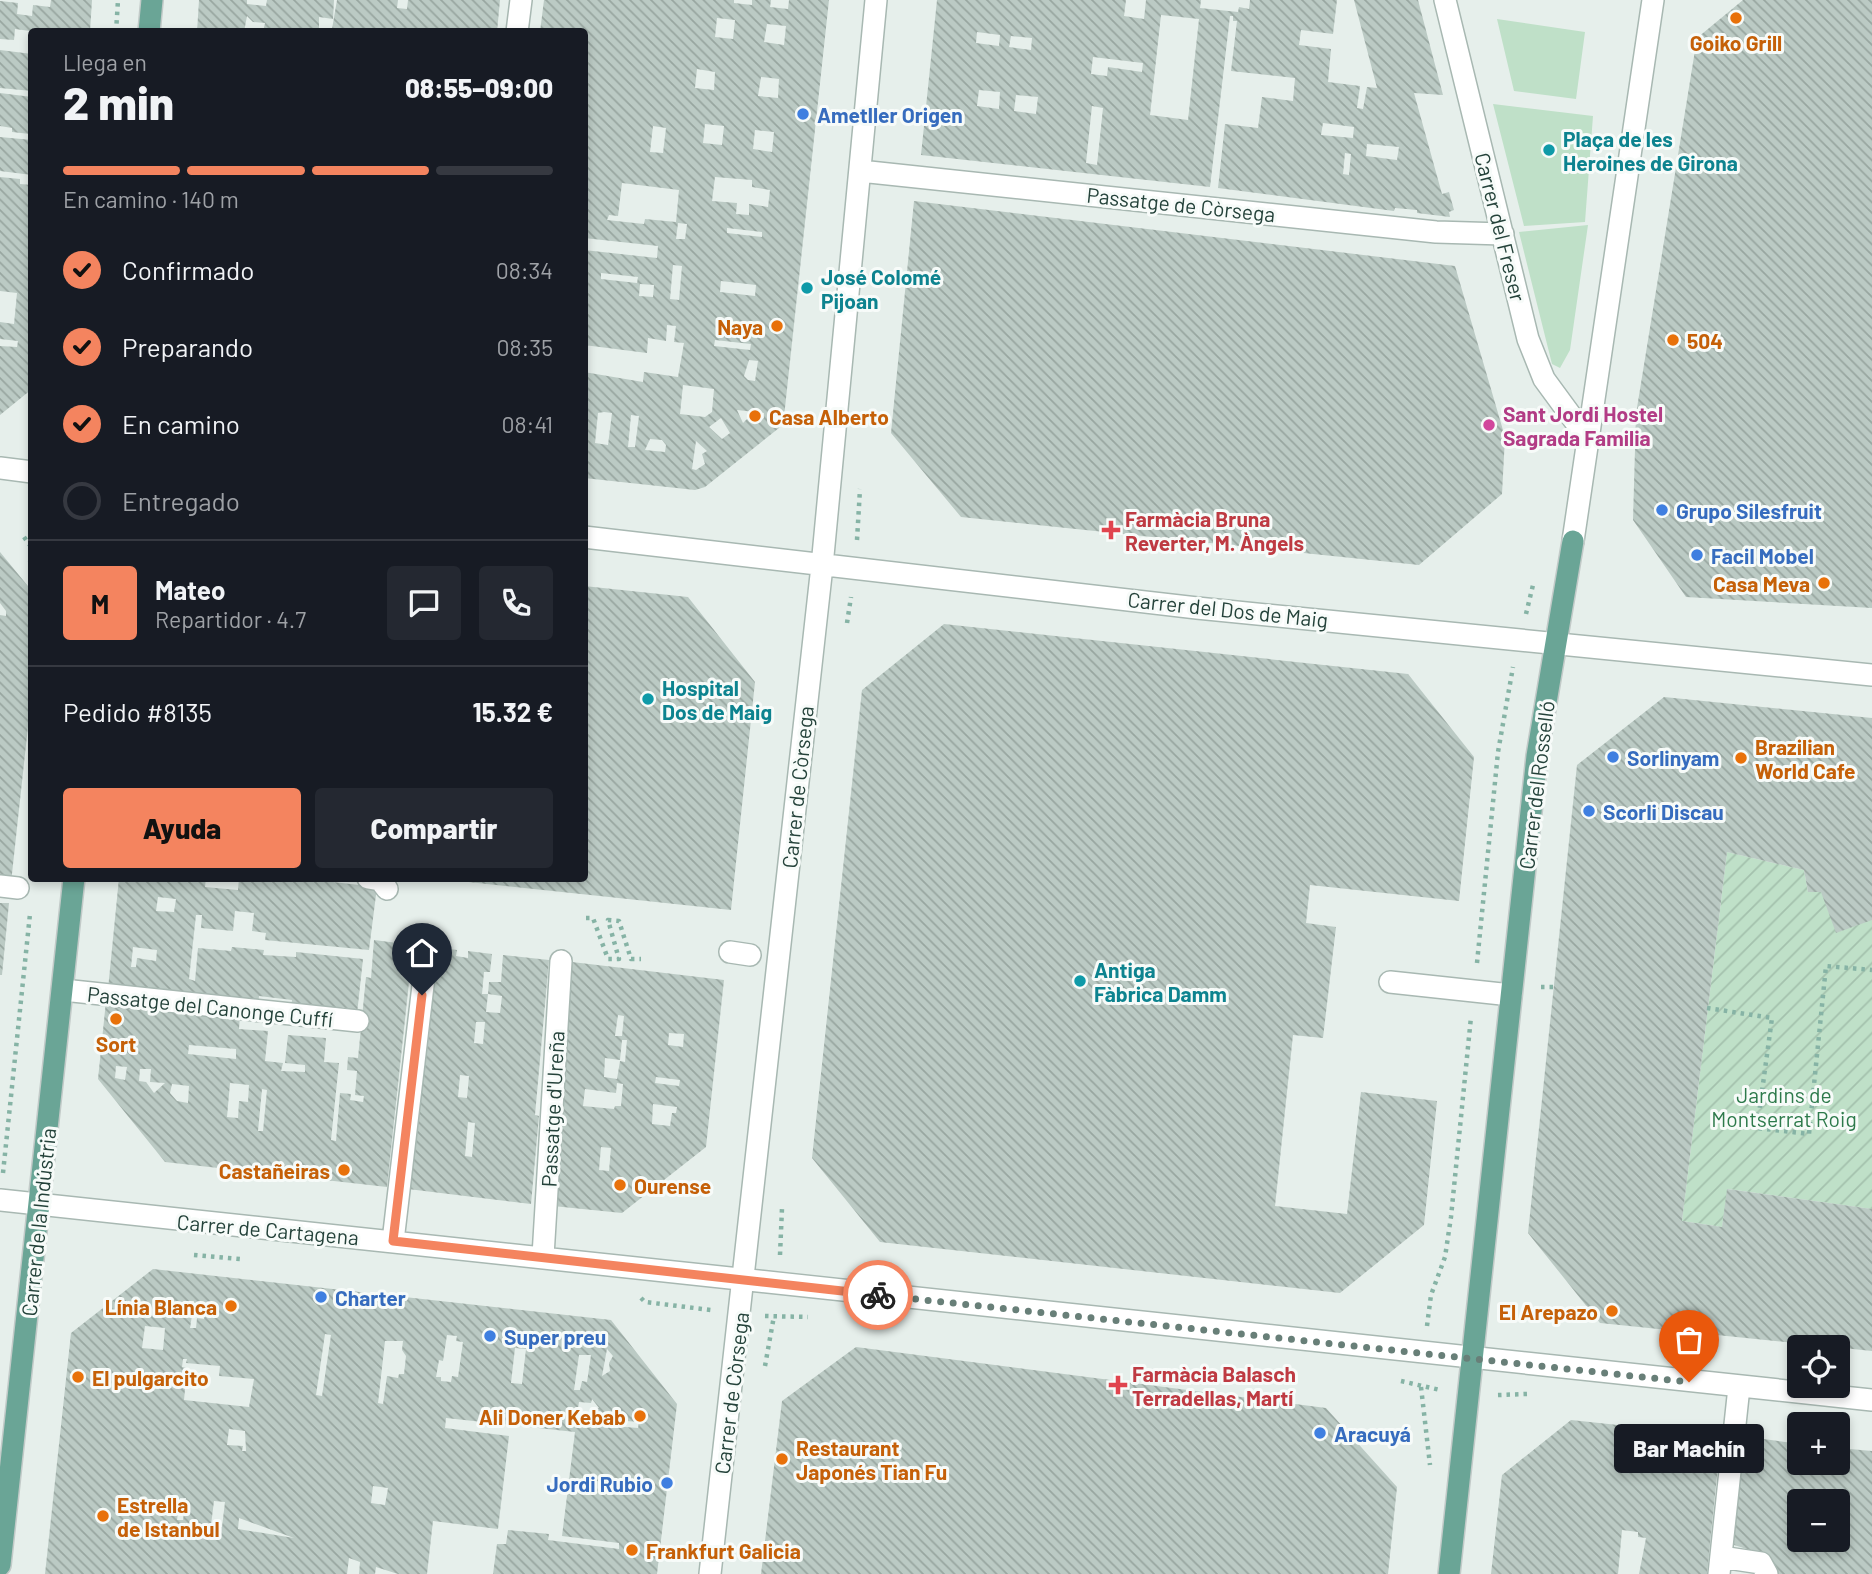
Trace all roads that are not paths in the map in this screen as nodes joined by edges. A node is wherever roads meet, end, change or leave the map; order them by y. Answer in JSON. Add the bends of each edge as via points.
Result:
{"nodes":[{"id":1,"x":152,"y":0,"type":"edge"},
{"id":2,"x":521,"y":0,"type":"edge"},
{"id":3,"x":876,"y":0,"type":"edge"},
{"id":4,"x":1445,"y":0,"type":"edge"},
{"id":5,"x":1653,"y":0,"type":"edge"},
{"id":6,"x":149,"y":28,"type":"edge"},
{"id":7,"x":518,"y":28,"type":"edge"},
{"id":8,"x":860,"y":171,"type":"junction"},
{"id":9,"x":1503,"y":234,"type":"junction"},
{"id":10,"x":1588,"y":439,"type":"junction"},
{"id":11,"x":0,"y":468,"type":"edge"},
{"id":12,"x":28,"y":472,"type":"edge"},
{"id":13,"x":588,"y":537,"type":"edge"},
{"id":14,"x":1573,"y":541,"type":"joint"},
{"id":15,"x":822,"y":566,"type":"junction"},
{"id":16,"x":1555,"y":645,"type":"junction"},
{"id":17,"x":1872,"y":675,"type":"edge"},
{"id":18,"x":74,"y":882,"type":"edge"},
{"id":19,"x":382,"y":882,"type":"edge"},
{"id":20,"x":387,"y":889,"type":"dead end"},
{"id":21,"x":428,"y":943,"type":"dead end"},
{"id":22,"x":561,"y":961,"type":"dead end"},
{"id":23,"x":1390,"y":982,"type":"dead end"},
{"id":24,"x":63,"y":990,"type":"junction"},
{"id":25,"x":1511,"y":995,"type":"junction"},
{"id":26,"x":358,"y":1021,"type":"dead end"},
{"id":27,"x":0,"y":1200,"type":"edge"},
{"id":28,"x":40,"y":1205,"type":"junction"},
{"id":29,"x":393,"y":1241,"type":"junction"},
{"id":30,"x":543,"y":1256,"type":"junction"},
{"id":31,"x":744,"y":1281,"type":"junction"},
{"id":32,"x":1473,"y":1357,"type":"junction"},
{"id":33,"x":1739,"y":1387,"type":"junction"},
{"id":34,"x":1872,"y":1400,"type":"edge"},
{"id":35,"x":0,"y":1565,"type":"edge"},
{"id":36,"x":1720,"y":1565,"type":"edge"},
{"id":37,"x":710,"y":1574,"type":"edge"},
{"id":38,"x":1449,"y":1574,"type":"edge"},
{"id":39,"x":1767,"y":1574,"type":"edge"}],
"edges":[{"from":1,"to":6,"type":"main road"},
{"from":2,"to":7,"type":"street"},
{"from":3,"to":8,"type":"street","name":"Carrer de Còrsega"},
{"from":4,"to":9,"type":"street","name":"Carrer del Freser"},
{"from":5,"to":10,"type":"street","name":"Carrer del Rosselló"},
{"from":8,"to":9,"type":"street","name":"Passatge de Còrsega","via":[[1436,232]]},
{"from":8,"to":15,"type":"street","name":"Carrer de Còrsega"},
{"from":9,"to":10,"type":"street","name":"Carrer del Freser","via":[[1536,359],[1559,401]]},
{"from":10,"to":14,"type":"street","name":"Carrer del Rosselló"},
{"from":11,"to":12,"type":"street"},
{"from":13,"to":15,"type":"street","name":"Carrer del Dos de Maig"},
{"from":14,"to":16,"type":"main road","name":"Carrer del Rosselló"},
{"from":15,"to":16,"type":"street","name":"Carrer del Dos de Maig"},
{"from":15,"to":31,"type":"street","name":"Carrer de Còrsega"},
{"from":16,"to":17,"type":"street","name":"Carrer del Dos de Maig"},
{"from":16,"to":25,"type":"main road","name":"Carrer del Rosselló","via":[[1537,756]]},
{"from":18,"to":24,"type":"main road","name":"Carrer de la Indústria"},
{"from":19,"to":20,"type":"street"},
{"from":21,"to":29,"type":"street"},
{"from":22,"to":30,"type":"street","name":"Passatge d'Ureña"},
{"from":23,"to":25,"type":"street"},
{"from":24,"to":26,"type":"street","name":"Passatge del Canonge Cuffí"},
{"from":24,"to":28,"type":"main road","name":"Carrer de la Indústria"},
{"from":25,"to":32,"type":"main road","name":"Carrer del Rosselló"},
{"from":27,"to":28,"type":"street","name":"Carrer de Cartagena"},
{"from":28,"to":29,"type":"street","name":"Carrer de Cartagena"},
{"from":28,"to":35,"type":"main road","name":"Carrer de la Indústria"},
{"from":29,"to":30,"type":"street","name":"Carrer de Cartagena"},
{"from":30,"to":31,"type":"street","name":"Carrer de Cartagena"},
{"from":31,"to":32,"type":"street","name":"Carrer de Cartagena"},
{"from":31,"to":37,"type":"street","name":"Carrer de Còrsega"},
{"from":32,"to":33,"type":"street","name":"Carrer de Cartagena"},
{"from":32,"to":38,"type":"main road","name":"Carrer del Rosselló"},
{"from":33,"to":34,"type":"street","name":"Carrer de Cartagena"},
{"from":33,"to":36,"type":"street"},
{"from":36,"to":39,"type":"street","via":[[1761,1563]]}]}
